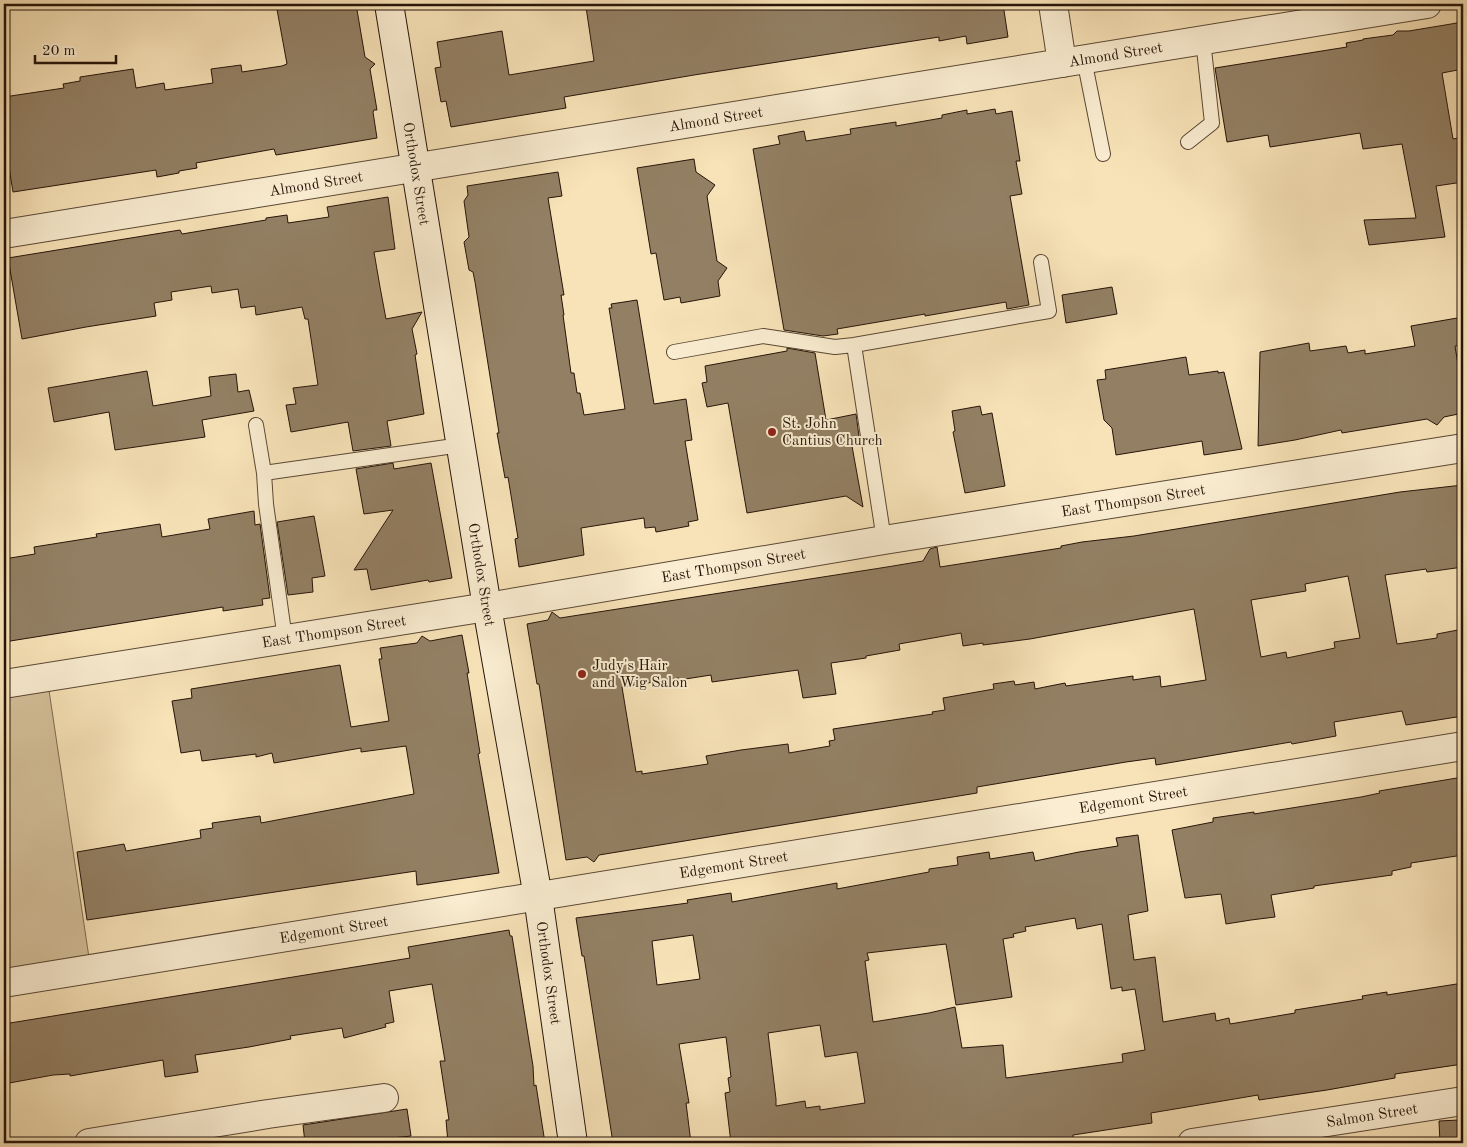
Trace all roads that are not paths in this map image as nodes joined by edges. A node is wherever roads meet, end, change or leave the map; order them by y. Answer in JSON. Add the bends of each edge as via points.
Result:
{"nodes":[{"id":1,"x":389,"y":4,"type":"edge"},
{"id":2,"x":1053,"y":4,"type":"edge"},
{"id":3,"x":1427,"y":4,"type":"edge"},
{"id":4,"x":1203,"y":40,"type":"junction"},
{"id":5,"x":1073,"y":61,"type":"junction"},
{"id":6,"x":1188,"y":142,"type":"dead end"},
{"id":7,"x":1103,"y":154,"type":"dead end"},
{"id":8,"x":416,"y":168,"type":"junction"},
{"id":9,"x":4,"y":234,"type":"edge"},
{"id":10,"x":1041,"y":262,"type":"dead end"},
{"id":11,"x":854,"y":345,"type":"junction"},
{"id":12,"x":674,"y":352,"type":"dead end"},
{"id":13,"x":256,"y":425,"type":"dead end"},
{"id":14,"x":461,"y":445,"type":"junction"},
{"id":15,"x":1463,"y":448,"type":"edge"},
{"id":16,"x":264,"y":473,"type":"junction"},
{"id":17,"x":884,"y":540,"type":"junction"},
{"id":18,"x":487,"y":607,"type":"junction"},
{"id":19,"x":285,"y":639,"type":"junction"},
{"id":20,"x":4,"y":684,"type":"edge"},
{"id":21,"x":1463,"y":746,"type":"edge"},
{"id":22,"x":538,"y":897,"type":"junction"},
{"id":23,"x":4,"y":983,"type":"edge"},
{"id":24,"x":384,"y":1098,"type":"dead end"},
{"id":25,"x":1463,"y":1101,"type":"edge"},
{"id":26,"x":89,"y":1143,"type":"edge"},
{"id":27,"x":573,"y":1143,"type":"edge"},
{"id":28,"x":1192,"y":1143,"type":"edge"}],
"edges":[{"from":1,"to":8,"type":"street","name":"Orthodox Street"},
{"from":2,"to":5,"type":"street"},
{"from":3,"to":4,"type":"street","name":"Almond Street"},
{"from":4,"to":5,"type":"street","name":"Almond Street"},
{"from":4,"to":6,"type":"lane","via":[[1212,123]]},
{"from":5,"to":7,"type":"lane"},
{"from":5,"to":8,"type":"street","name":"Almond Street"},
{"from":8,"to":9,"type":"street","name":"Almond Street"},
{"from":8,"to":14,"type":"street","name":"Orthodox Street"},
{"from":10,"to":11,"type":"lane","via":[[1049,311]]},
{"from":11,"to":12,"type":"lane","via":[[835,347],[763,336]]},
{"from":11,"to":17,"type":"lane"},
{"from":13,"to":16,"type":"lane"},
{"from":14,"to":16,"type":"lane"},
{"from":14,"to":18,"type":"street","name":"Orthodox Street"},
{"from":15,"to":17,"type":"street","name":"East Thompson Street"},
{"from":16,"to":19,"type":"lane"},
{"from":17,"to":18,"type":"street","name":"East Thompson Street"},
{"from":18,"to":19,"type":"street","name":"East Thompson Street"},
{"from":18,"to":22,"type":"street","name":"Orthodox Street"},
{"from":19,"to":20,"type":"street","name":"East Thompson Street"},
{"from":21,"to":22,"type":"street","name":"Edgemont Street"},
{"from":22,"to":23,"type":"street","name":"Edgemont Street"},
{"from":22,"to":27,"type":"street","name":"Orthodox Street"},
{"from":24,"to":26,"type":"street"},
{"from":25,"to":28,"type":"street","name":"Salmon Street"}]}
